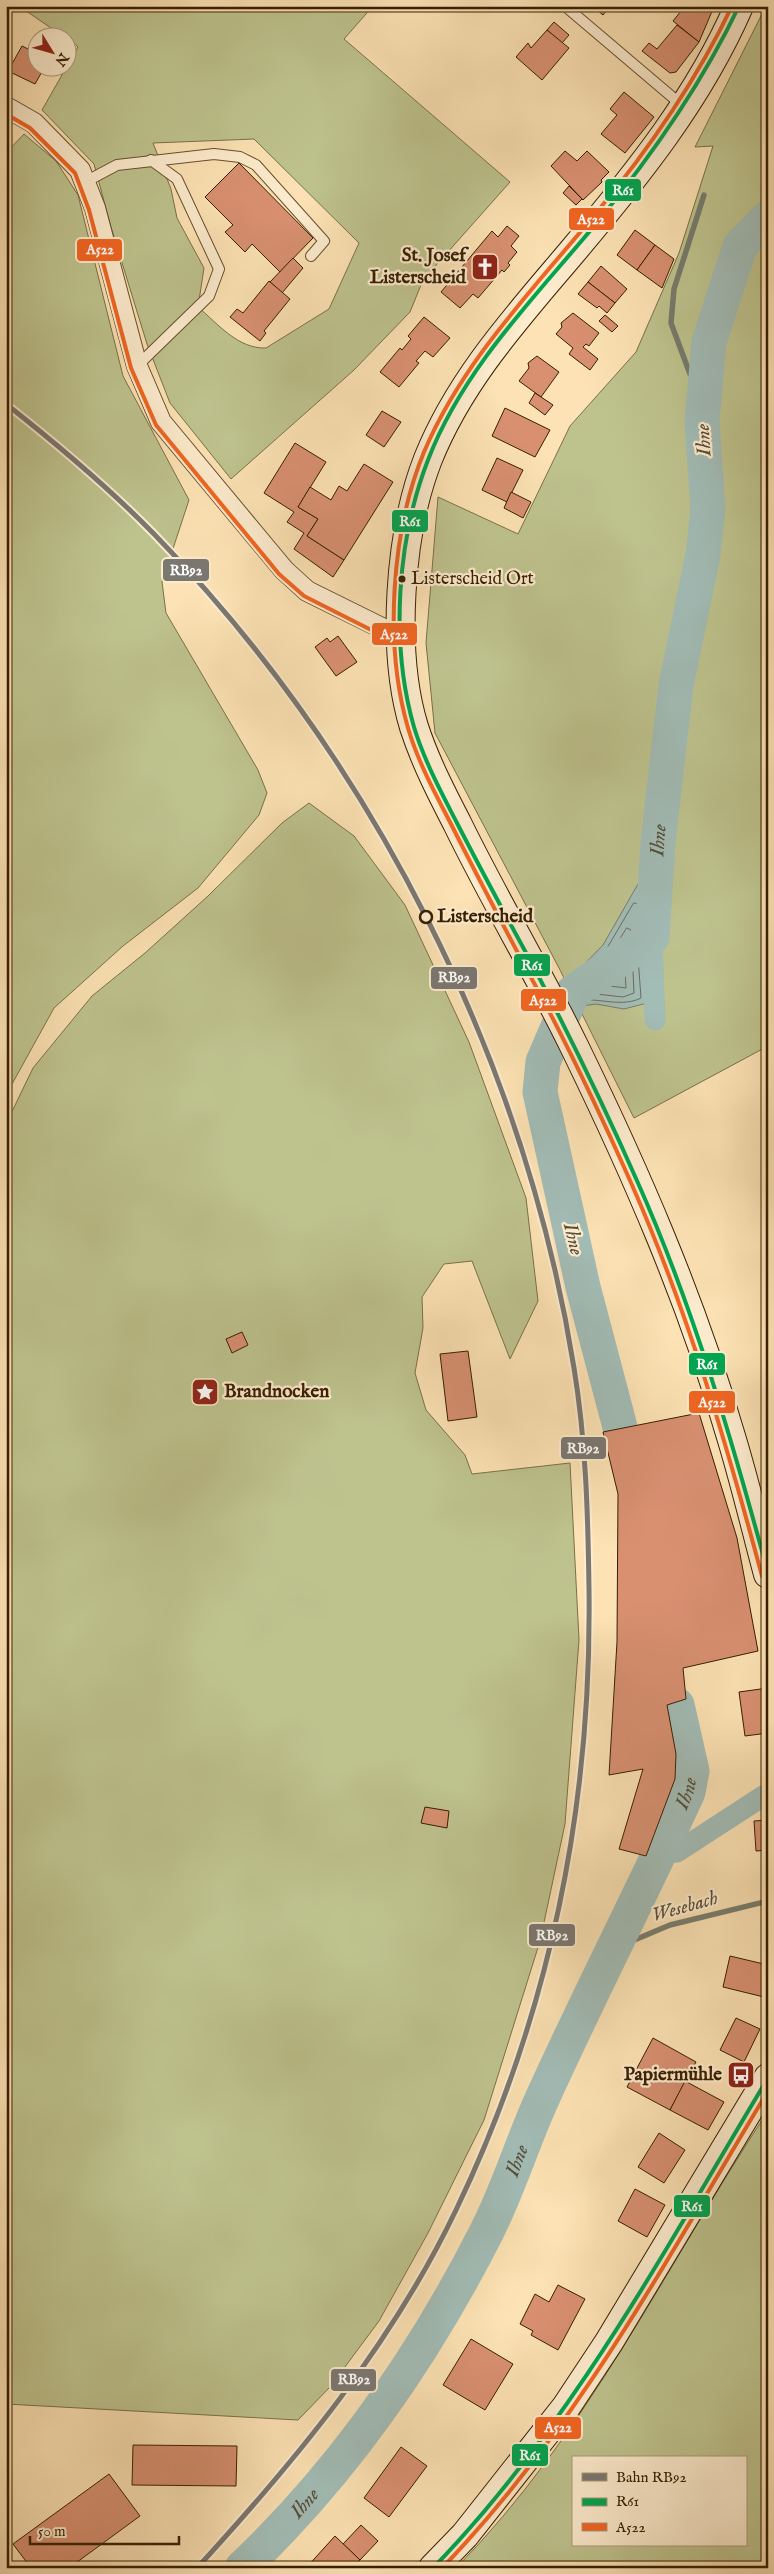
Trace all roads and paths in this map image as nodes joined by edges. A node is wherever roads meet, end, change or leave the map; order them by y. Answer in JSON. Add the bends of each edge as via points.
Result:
{"nodes":[{"id":1,"x":565,"y":6,"type":"edge"},
{"id":2,"x":725,"y":6,"type":"edge"},
{"id":3,"x":739,"y":6,"type":"edge"},
{"id":4,"x":721,"y":48,"type":"junction"},
{"id":5,"x":6,"y":107,"type":"edge"},
{"id":6,"x":684,"y":107,"type":"junction"},
{"id":7,"x":151,"y":160,"type":"junction"},
{"id":8,"x":85,"y":182,"type":"junction"},
{"id":9,"x":311,"y":256,"type":"dead end"},
{"id":10,"x":137,"y":366,"type":"junction"},
{"id":11,"x":400,"y":637,"type":"junction"},
{"id":12,"x":768,"y":1574,"type":"edge"},
{"id":13,"x":768,"y":2078,"type":"edge"},
{"id":14,"x":433,"y":2568,"type":"edge"}],
"edges":[{"from":1,"to":6,"type":"lane"},
{"from":2,"to":4,"type":"lane"},
{"from":3,"to":4,"type":"main road"},
{"from":4,"to":6,"type":"main road"},
{"from":5,"to":8,"type":"street","via":[[46,134],[80,170]]},
{"from":6,"to":11,"type":"main road","via":[[630,182],[504,332],[443,425],[426,464],[410,528]]},
{"from":7,"to":8,"type":"lane","via":[[118,165]]},
{"from":7,"to":9,"type":"lane","via":[[214,154],[240,157],[256,166],[324,241]]},
{"from":7,"to":10,"type":"lane","via":[[177,180],[219,269],[209,296]]},
{"from":8,"to":10,"type":"street","via":[[95,208]]},
{"from":10,"to":11,"type":"street","via":[[161,422],[284,570],[307,591]]},
{"from":11,"to":12,"type":"main road","via":[[414,725],[430,768],[468,847],[576,1050],[678,1283],[729,1428]]},
{"from":13,"to":14,"type":"main road","via":[[609,2342],[566,2407],[465,2535]]}]}
